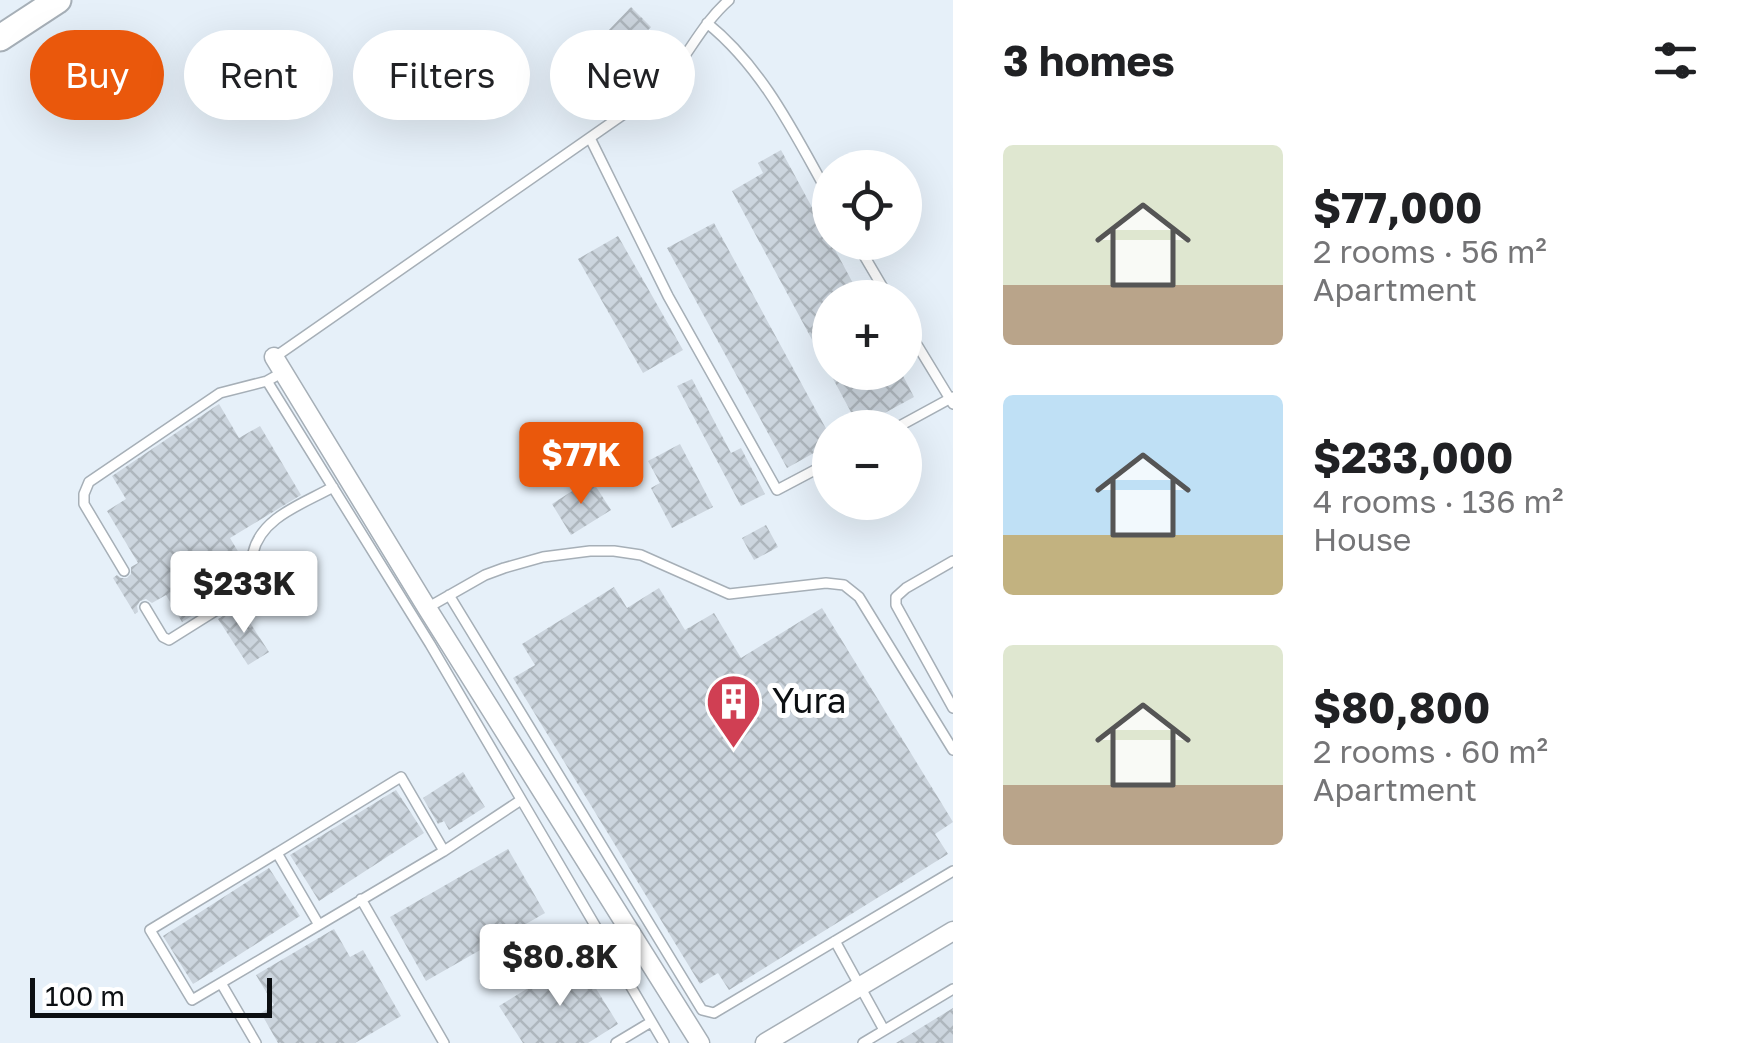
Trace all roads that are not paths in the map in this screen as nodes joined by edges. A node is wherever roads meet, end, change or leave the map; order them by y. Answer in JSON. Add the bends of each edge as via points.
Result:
{"nodes":[{"id":1,"x":58,"y":0,"type":"edge"},
{"id":2,"x":729,"y":0,"type":"edge"},
{"id":3,"x":707,"y":23,"type":"junction"},
{"id":4,"x":0,"y":38,"type":"edge"},
{"id":5,"x":590,"y":138,"type":"junction"},
{"id":6,"x":812,"y":166,"type":"edge"},
{"id":7,"x":922,"y":352,"type":"edge"},
{"id":8,"x":275,"y":370,"type":"junction"},
{"id":9,"x":952,"y":400,"type":"edge"},
{"id":10,"x":922,"y":415,"type":"edge"},
{"id":11,"x":812,"y":472,"type":"edge"},
{"id":12,"x":332,"y":487,"type":"junction"},
{"id":13,"x":953,"y":561,"type":"edge"},
{"id":14,"x":124,"y":571,"type":"dead end"},
{"id":15,"x":450,"y":595,"type":"junction"},
{"id":16,"x":145,"y":607,"type":"dead end"},
{"id":17,"x":427,"y":608,"type":"junction"},
{"id":18,"x":953,"y":708,"type":"edge"},
{"id":19,"x":953,"y":750,"type":"edge"},
{"id":20,"x":522,"y":800,"type":"junction"},
{"id":21,"x":444,"y":850,"type":"junction"},
{"id":22,"x":277,"y":853,"type":"junction"},
{"id":23,"x":953,"y":871,"type":"edge"},
{"id":24,"x":361,"y":899,"type":"junction"},
{"id":25,"x":319,"y":925,"type":"junction"},
{"id":26,"x":953,"y":931,"type":"edge"},
{"id":27,"x":835,"y":941,"type":"junction"},
{"id":28,"x":221,"y":983,"type":"junction"},
{"id":29,"x":860,"y":987,"type":"junction"},
{"id":30,"x":953,"y":989,"type":"edge"},
{"id":31,"x":651,"y":1022,"type":"junction"},
{"id":32,"x":884,"y":1030,"type":"junction"},
{"id":33,"x":256,"y":1043,"type":"edge"},
{"id":34,"x":444,"y":1043,"type":"edge"},
{"id":35,"x":616,"y":1043,"type":"edge"},
{"id":36,"x":664,"y":1043,"type":"edge"},
{"id":37,"x":700,"y":1043,"type":"edge"},
{"id":38,"x":765,"y":1043,"type":"edge"},
{"id":39,"x":863,"y":1043,"type":"edge"}],
"edges":[{"from":1,"to":4,"type":"main road"},
{"from":2,"to":3,"type":"lane"},
{"from":3,"to":5,"type":"lane","via":[[665,84]]},
{"from":3,"to":6,"type":"lane","via":[[758,74]]},
{"from":5,"to":8,"type":"lane"},
{"from":5,"to":11,"type":"lane","via":[[668,296],[777,490]]},
{"from":7,"to":9,"type":"lane"},
{"from":8,"to":12,"type":"lane"},
{"from":8,"to":14,"type":"lane","via":[[220,393],[90,482],[84,504]]},
{"from":8,"to":17,"type":"street"},
{"from":9,"to":10,"type":"lane"},
{"from":12,"to":16,"type":"lane","via":[[266,526],[244,593],[204,619],[168,640]]},
{"from":12,"to":20,"type":"lane"},
{"from":13,"to":18,"type":"lane","via":[[906,588],[896,606]]},
{"from":15,"to":17,"type":"lane"},
{"from":15,"to":19,"type":"lane","via":[[543,557],[614,550],[729,594],[844,585],[859,598]]},
{"from":15,"to":27,"type":"lane","via":[[702,1010],[714,1013]]},
{"from":17,"to":37,"type":"street"},
{"from":20,"to":21,"type":"lane"},
{"from":20,"to":31,"type":"lane"},
{"from":21,"to":22,"type":"lane","via":[[401,776]]},
{"from":21,"to":24,"type":"lane"},
{"from":22,"to":25,"type":"lane"},
{"from":22,"to":28,"type":"lane","via":[[150,930],[192,1000]]},
{"from":23,"to":27,"type":"lane"},
{"from":24,"to":25,"type":"lane"},
{"from":24,"to":34,"type":"lane"},
{"from":25,"to":28,"type":"lane"},
{"from":26,"to":29,"type":"street"},
{"from":27,"to":29,"type":"lane"},
{"from":28,"to":33,"type":"lane"},
{"from":29,"to":32,"type":"lane"},
{"from":29,"to":38,"type":"street"},
{"from":30,"to":32,"type":"lane"},
{"from":31,"to":35,"type":"lane"},
{"from":31,"to":36,"type":"lane"},
{"from":32,"to":39,"type":"lane"}]}
